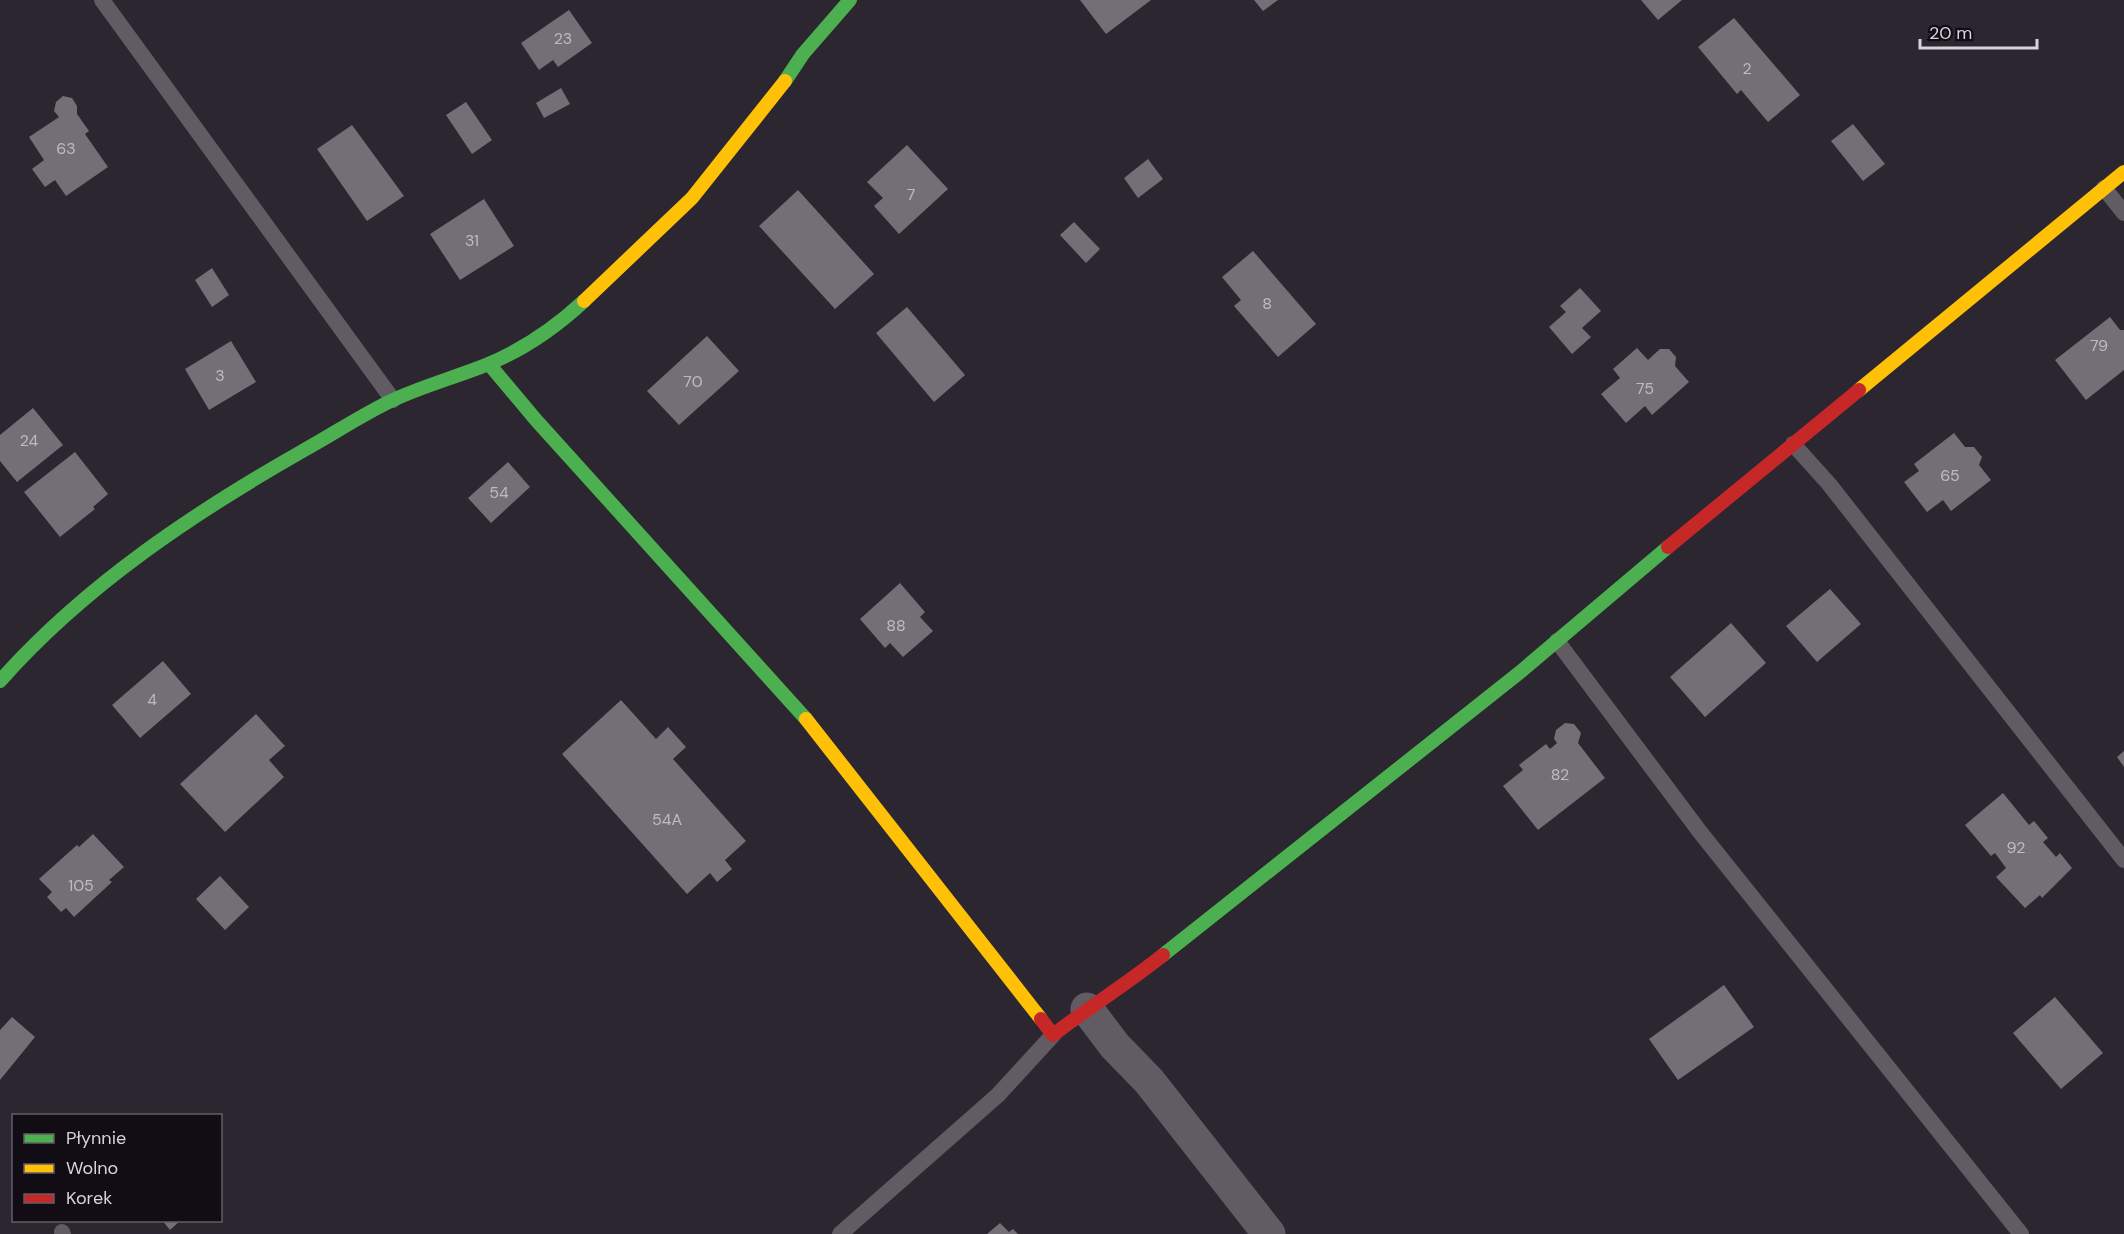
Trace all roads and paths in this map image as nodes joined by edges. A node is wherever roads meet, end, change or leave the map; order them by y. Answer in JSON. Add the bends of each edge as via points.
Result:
{"nodes":[{"id":1,"x":102,"y":0,"type":"edge"},
{"id":2,"x":850,"y":0,"type":"edge"},
{"id":3,"x":2124,"y":172,"type":"edge"},
{"id":4,"x":2104,"y":188,"type":"junction"},
{"id":5,"x":2124,"y":213,"type":"edge"},
{"id":6,"x":489,"y":364,"type":"junction"},
{"id":7,"x":393,"y":400,"type":"junction"},
{"id":8,"x":1793,"y":444,"type":"junction"},
{"id":9,"x":1557,"y":641,"type":"junction"},
{"id":10,"x":4,"y":670,"type":"edge"},
{"id":11,"x":2124,"y":860,"type":"edge"},
{"id":12,"x":1087,"y":1009,"type":"junction"},
{"id":13,"x":1053,"y":1035,"type":"junction"},
{"id":14,"x":840,"y":1234,"type":"edge"},
{"id":15,"x":1269,"y":1234,"type":"edge"},
{"id":16,"x":2021,"y":1234,"type":"edge"}],
"edges":[{"from":1,"to":7,"type":"lane"},
{"from":2,"to":6,"type":"street","via":[[803,54],[692,198],[558,326]]},
{"from":3,"to":4,"type":"street"},
{"from":4,"to":5,"type":"lane"},
{"from":4,"to":8,"type":"street"},
{"from":6,"to":7,"type":"street"},
{"from":6,"to":13,"type":"street","via":[[815,729]]},
{"from":7,"to":10,"type":"street","via":[[298,452],[172,531],[91,594]]},
{"from":8,"to":9,"type":"street"},
{"from":8,"to":11,"type":"lane"},
{"from":9,"to":12,"type":"street","via":[[1117,992]]},
{"from":9,"to":16,"type":"lane","via":[[1701,831]]},
{"from":12,"to":13,"type":"street"},
{"from":12,"to":15,"type":"street"},
{"from":13,"to":14,"type":"lane","via":[[998,1095]]}]}
